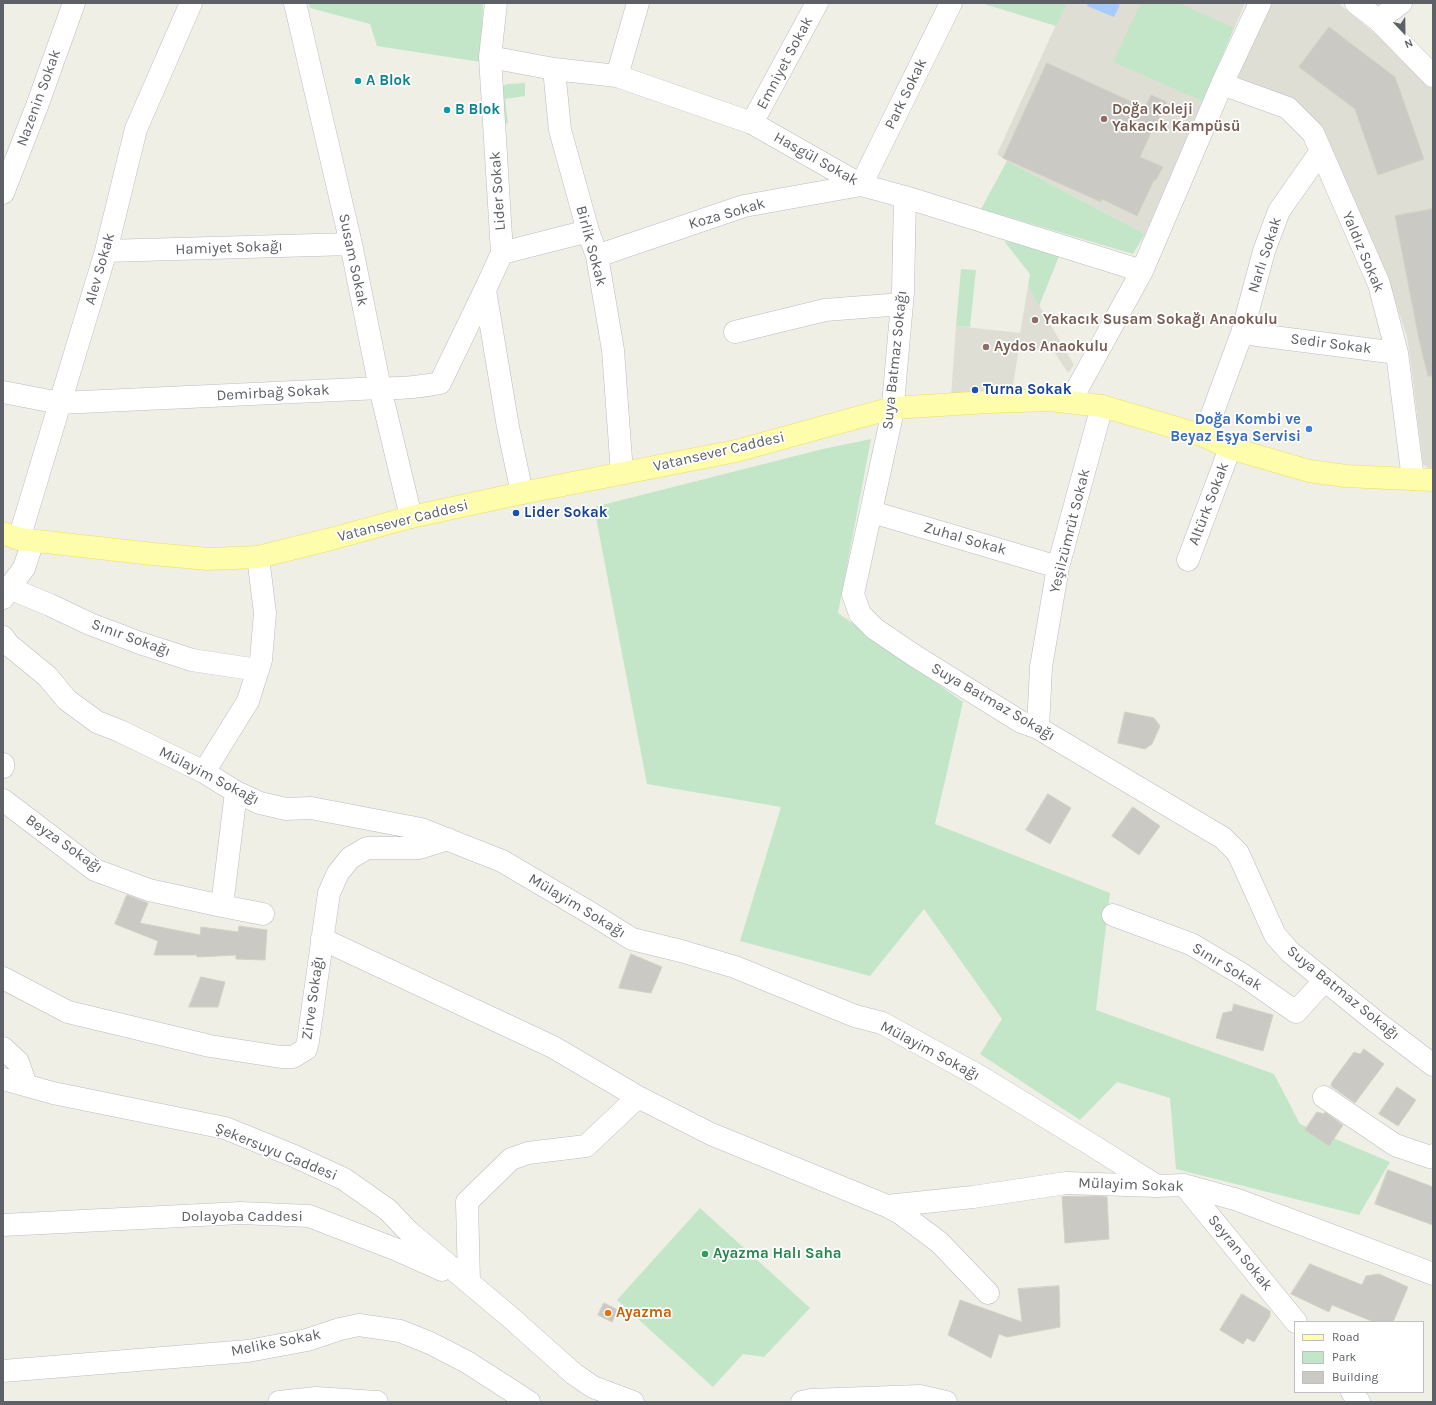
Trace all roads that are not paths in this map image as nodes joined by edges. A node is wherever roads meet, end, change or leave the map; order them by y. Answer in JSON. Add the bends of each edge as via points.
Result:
{"nodes":[{"id":1,"x":74,"y":3,"type":"edge"},
{"id":2,"x":191,"y":3,"type":"edge"},
{"id":3,"x":295,"y":3,"type":"edge"},
{"id":4,"x":496,"y":3,"type":"edge"},
{"id":5,"x":638,"y":3,"type":"edge"},
{"id":6,"x":817,"y":3,"type":"edge"},
{"id":7,"x":951,"y":3,"type":"edge"},
{"id":8,"x":1260,"y":3,"type":"edge"},
{"id":9,"x":1356,"y":3,"type":"edge"},
{"id":10,"x":1401,"y":3,"type":"edge"},
{"id":11,"x":1378,"y":20,"type":"junction"},
{"id":12,"x":490,"y":57,"type":"junction"},
{"id":13,"x":554,"y":69,"type":"junction"},
{"id":14,"x":617,"y":76,"type":"junction"},
{"id":15,"x":1433,"y":76,"type":"edge"},
{"id":16,"x":1222,"y":84,"type":"junction"},
{"id":17,"x":752,"y":123,"type":"junction"},
{"id":18,"x":1321,"y":151,"type":"junction"},
{"id":19,"x":861,"y":185,"type":"junction"},
{"id":20,"x":3,"y":193,"type":"edge"},
{"id":21,"x":905,"y":197,"type":"junction"},
{"id":22,"x":588,"y":231,"type":"junction"},
{"id":23,"x":351,"y":244,"type":"junction"},
{"id":24,"x":106,"y":251,"type":"junction"},
{"id":25,"x":502,"y":253,"type":"junction"},
{"id":26,"x":597,"y":256,"type":"junction"},
{"id":27,"x":1142,"y":271,"type":"junction"},
{"id":28,"x":486,"y":290,"type":"junction"},
{"id":29,"x":902,"y":304,"type":"junction"},
{"id":30,"x":734,"y":332,"type":"dead end"},
{"id":31,"x":1242,"y":333,"type":"junction"},
{"id":32,"x":1397,"y":353,"type":"junction"},
{"id":33,"x":380,"y":388,"type":"junction"},
{"id":34,"x":3,"y":392,"type":"edge"},
{"id":35,"x":1070,"y":402,"type":"junction"},
{"id":36,"x":60,"y":403,"type":"junction"},
{"id":37,"x":1102,"y":406,"type":"junction"},
{"id":38,"x":892,"y":408,"type":"junction"},
{"id":39,"x":1204,"y":436,"type":"junction"},
{"id":40,"x":1230,"y":448,"type":"junction"},
{"id":41,"x":622,"y":473,"type":"junction"},
{"id":42,"x":1423,"y":479,"type":"edge"},
{"id":43,"x":522,"y":493,"type":"junction"},
{"id":44,"x":872,"y":512,"type":"junction"},
{"id":45,"x":411,"y":517,"type":"junction"},
{"id":46,"x":18,"y":538,"type":"edge"},
{"id":47,"x":258,"y":557,"type":"junction"},
{"id":48,"x":1188,"y":560,"type":"dead end"},
{"id":49,"x":1058,"y":567,"type":"junction"},
{"id":50,"x":6,"y":593,"type":"edge"},
{"id":51,"x":3,"y":637,"type":"edge"},
{"id":52,"x":258,"y":670,"type":"junction"},
{"id":53,"x":1038,"y":728,"type":"junction"},
{"id":54,"x":3,"y":764,"type":"edge"},
{"id":55,"x":3,"y":767,"type":"edge"},
{"id":56,"x":204,"y":772,"type":"junction"},
{"id":57,"x":236,"y":792,"type":"junction"},
{"id":58,"x":3,"y":800,"type":"edge"},
{"id":59,"x":448,"y":839,"type":"junction"},
{"id":60,"x":222,"y":906,"type":"junction"},
{"id":61,"x":263,"y":914,"type":"dead end"},
{"id":62,"x":1113,"y":915,"type":"dead end"},
{"id":63,"x":322,"y":939,"type":"junction"},
{"id":64,"x":3,"y":978,"type":"edge"},
{"id":65,"x":1325,"y":980,"type":"junction"},
{"id":66,"x":3,"y":1048,"type":"edge"},
{"id":67,"x":1433,"y":1065,"type":"edge"},
{"id":68,"x":3,"y":1079,"type":"edge"},
{"id":69,"x":26,"y":1085,"type":"junction"},
{"id":70,"x":638,"y":1097,"type":"junction"},
{"id":71,"x":1324,"y":1097,"type":"dead end"},
{"id":72,"x":1433,"y":1155,"type":"edge"},
{"id":73,"x":1184,"y":1185,"type":"junction"},
{"id":74,"x":1157,"y":1186,"type":"junction"},
{"id":75,"x":887,"y":1206,"type":"junction"},
{"id":76,"x":3,"y":1225,"type":"edge"},
{"id":77,"x":1433,"y":1274,"type":"edge"},
{"id":78,"x":469,"y":1282,"type":"junction"},
{"id":79,"x":988,"y":1293,"type":"dead end"},
{"id":80,"x":1295,"y":1321,"type":"edge"},
{"id":81,"x":3,"y":1371,"type":"edge"},
{"id":82,"x":1353,"y":1393,"type":"edge"},
{"id":83,"x":279,"y":1402,"type":"edge"},
{"id":84,"x":377,"y":1402,"type":"edge"},
{"id":85,"x":529,"y":1402,"type":"edge"},
{"id":86,"x":633,"y":1402,"type":"edge"},
{"id":87,"x":802,"y":1402,"type":"edge"},
{"id":88,"x":946,"y":1402,"type":"edge"},
{"id":89,"x":1359,"y":1402,"type":"edge"}],
"edges":[{"from":1,"to":20,"type":"street","name":"Nazenin Sokak"},
{"from":2,"to":24,"type":"street","name":"Alev Sokak","via":[[136,129]]},
{"from":3,"to":23,"type":"street","name":"Susam Sokak"},
{"from":4,"to":12,"type":"street","name":"Lider Sokak"},
{"from":5,"to":14,"type":"street"},
{"from":6,"to":17,"type":"street","name":"Emniyet Sokak"},
{"from":7,"to":19,"type":"street","name":"Park Sokak"},
{"from":8,"to":16,"type":"street"},
{"from":9,"to":11,"type":"street"},
{"from":10,"to":11,"type":"street"},
{"from":11,"to":15,"type":"street"},
{"from":12,"to":13,"type":"street","name":"Hasgül Sokak"},
{"from":12,"to":25,"type":"street","name":"Lider Sokak"},
{"from":13,"to":14,"type":"street","name":"Hasgül Sokak"},
{"from":13,"to":22,"type":"street","name":"Birlik Sokak","via":[[560,130]]},
{"from":14,"to":17,"type":"street","name":"Hasgül Sokak"},
{"from":16,"to":18,"type":"street","name":"Yaldız Sokak","via":[[1288,108],[1313,133]]},
{"from":16,"to":27,"type":"street"},
{"from":17,"to":19,"type":"street","name":"Hasgül Sokak"},
{"from":18,"to":31,"type":"street","name":"Narlı Sokak","via":[[1279,211],[1264,251]]},
{"from":18,"to":32,"type":"street","name":"Yaldız Sokak","via":[[1379,284]]},
{"from":19,"to":21,"type":"street","name":"Hasgül Sokak"},
{"from":19,"to":26,"type":"street","name":"Koza Sokak","via":[[744,206]]},
{"from":21,"to":27,"type":"street","name":"Hasgül Sokak"},
{"from":21,"to":29,"type":"street","name":"Suya Batmaz Sokağı"},
{"from":22,"to":25,"type":"street"},
{"from":22,"to":26,"type":"street","name":"Birlik Sokak"},
{"from":23,"to":24,"type":"street","name":"Hamiyet Sokağı"},
{"from":23,"to":33,"type":"street","name":"Susam Sokak"},
{"from":24,"to":36,"type":"street","name":"Alev Sokak"},
{"from":25,"to":28,"type":"street","name":"Lider Sokak"},
{"from":26,"to":41,"type":"street","name":"Birlik Sokak","via":[[613,350]]},
{"from":27,"to":35,"type":"street"},
{"from":28,"to":33,"type":"street","name":"Demirbağ Sokak","via":[[440,383],[421,387]]},
{"from":28,"to":43,"type":"street","via":[[508,427]]},
{"from":29,"to":30,"type":"street","via":[[825,310]]},
{"from":29,"to":38,"type":"street","name":"Suya Batmaz Sokağı"},
{"from":31,"to":32,"type":"street","name":"Sedir Sokak"},
{"from":31,"to":39,"type":"street","name":"Narlı Sokak"},
{"from":32,"to":42,"type":"street","name":"Yaldız Sokak"},
{"from":33,"to":36,"type":"street","name":"Demirbağ Sokak"},
{"from":33,"to":45,"type":"street","name":"Susam Sokak"},
{"from":34,"to":36,"type":"street","name":"Demirbağ Sokak"},
{"from":35,"to":37,"type":"main road","name":"Vatansever Caddesi"},
{"from":35,"to":38,"type":"main road","name":"Vatansever Caddesi","via":[[988,402]]},
{"from":36,"to":46,"type":"street","name":"Alev Sokak"},
{"from":37,"to":39,"type":"main road","name":"Vatansever Caddesi"},
{"from":37,"to":49,"type":"street","name":"Yeşilzümrüt Sokak"},
{"from":38,"to":41,"type":"main road","name":"Vatansever Caddesi","via":[[736,450]]},
{"from":38,"to":44,"type":"street","name":"Suya Batmaz Sokağı"},
{"from":39,"to":40,"type":"main road","name":"Vatansever Caddesi"},
{"from":40,"to":42,"type":"main road","name":"Vatansever Caddesi","via":[[1309,471],[1346,476]]},
{"from":40,"to":48,"type":"street","name":"Altürk Sokak"},
{"from":41,"to":43,"type":"main road","name":"Vatansever Caddesi"},
{"from":43,"to":45,"type":"main road","name":"Vatansever Caddesi"},
{"from":44,"to":49,"type":"street","name":"Zuhal Sokak"},
{"from":44,"to":53,"type":"street","name":"Suya Batmaz Sokağı","via":[[853,594],[860,614],[875,629],[915,656],[1021,722]]},
{"from":45,"to":47,"type":"main road","name":"Vatansever Caddesi"},
{"from":46,"to":47,"type":"main road","name":"Vatansever Caddesi","via":[[208,559]]},
{"from":46,"to":50,"type":"street","via":[[24,568]]},
{"from":47,"to":52,"type":"street","via":[[265,613]]},
{"from":49,"to":53,"type":"street","name":"Yeşilzümrüt Sokak","via":[[1041,667]]},
{"from":50,"to":52,"type":"street","name":"Sınır Sokağı","via":[[50,605],[90,624],[192,660]]},
{"from":51,"to":56,"type":"street","name":"Mülayim Sokağı","via":[[9,645],[47,676],[67,700],[97,722]]},
{"from":52,"to":56,"type":"street","via":[[248,701]]},
{"from":53,"to":65,"type":"street","name":"Suya Batmaz Sokağı","via":[[1223,838],[1238,853],[1275,935],[1290,952]]},
{"from":54,"to":55,"type":"street"},
{"from":56,"to":57,"type":"street","name":"Mülayim Sokağı"},
{"from":57,"to":59,"type":"street","name":"Mülayim Sokağı","via":[[260,803],[286,810],[310,808],[421,829]]},
{"from":57,"to":60,"type":"street"},
{"from":58,"to":60,"type":"street","name":"Beyza Sokağı","via":[[95,870],[149,890]]},
{"from":59,"to":63,"type":"street","name":"Zirve Sokağı","via":[[419,848],[367,848],[350,858],[338,873],[329,893]]},
{"from":59,"to":74,"type":"street","name":"Mülayim Sokağı","via":[[502,861],[632,939],[735,968],[847,1013],[882,1024],[979,1076]]},
{"from":60,"to":61,"type":"street","name":"Beyza Sokağı"},
{"from":62,"to":65,"type":"street","name":"Sınır Sokak","via":[[1191,944],[1243,975],[1296,1012]]},
{"from":63,"to":64,"type":"street","name":"Zirve Sokağı","via":[[308,1041],[306,1049],[293,1057],[210,1046],[68,1012]]},
{"from":63,"to":70,"type":"street","via":[[553,1047]]},
{"from":65,"to":67,"type":"street","name":"Suya Batmaz Sokağı"},
{"from":66,"to":69,"type":"street","via":[[18,1062]]},
{"from":68,"to":69,"type":"street","name":"Şekersuyu Caddesi"},
{"from":69,"to":78,"type":"street","name":"Şekersuyu Caddesi","via":[[53,1093],[225,1128],[294,1156],[344,1179],[388,1210],[409,1232]]},
{"from":70,"to":75,"type":"street","via":[[711,1134]]},
{"from":70,"to":78,"type":"street","via":[[586,1146],[528,1153],[511,1159],[467,1202]]},
{"from":71,"to":72,"type":"street","via":[[1395,1145],[1430,1157]]},
{"from":73,"to":74,"type":"street","name":"Mülayim Sokak"},
{"from":73,"to":77,"type":"street","name":"Mülayim Sokak","via":[[1238,1200]]},
{"from":73,"to":80,"type":"street","name":"Seyran Sokak"},
{"from":74,"to":75,"type":"street","name":"Mülayim Sokak","via":[[1066,1183],[973,1197]]},
{"from":75,"to":79,"type":"street","via":[[939,1242]]},
{"from":76,"to":78,"type":"street","name":"Dolayoba Caddesi","via":[[241,1213],[309,1216],[395,1249]]},
{"from":78,"to":86,"type":"street","name":"Şekersuyu Caddesi","via":[[574,1374],[593,1387]]},
{"from":81,"to":85,"type":"street","name":"Melike Sokak","via":[[248,1351],[299,1342],[359,1325],[400,1331],[430,1343],[467,1362]]},
{"from":82,"to":89,"type":"street"},
{"from":83,"to":84,"type":"street","via":[[316,1398]]},
{"from":87,"to":88,"type":"street","via":[[920,1396]]}]}
